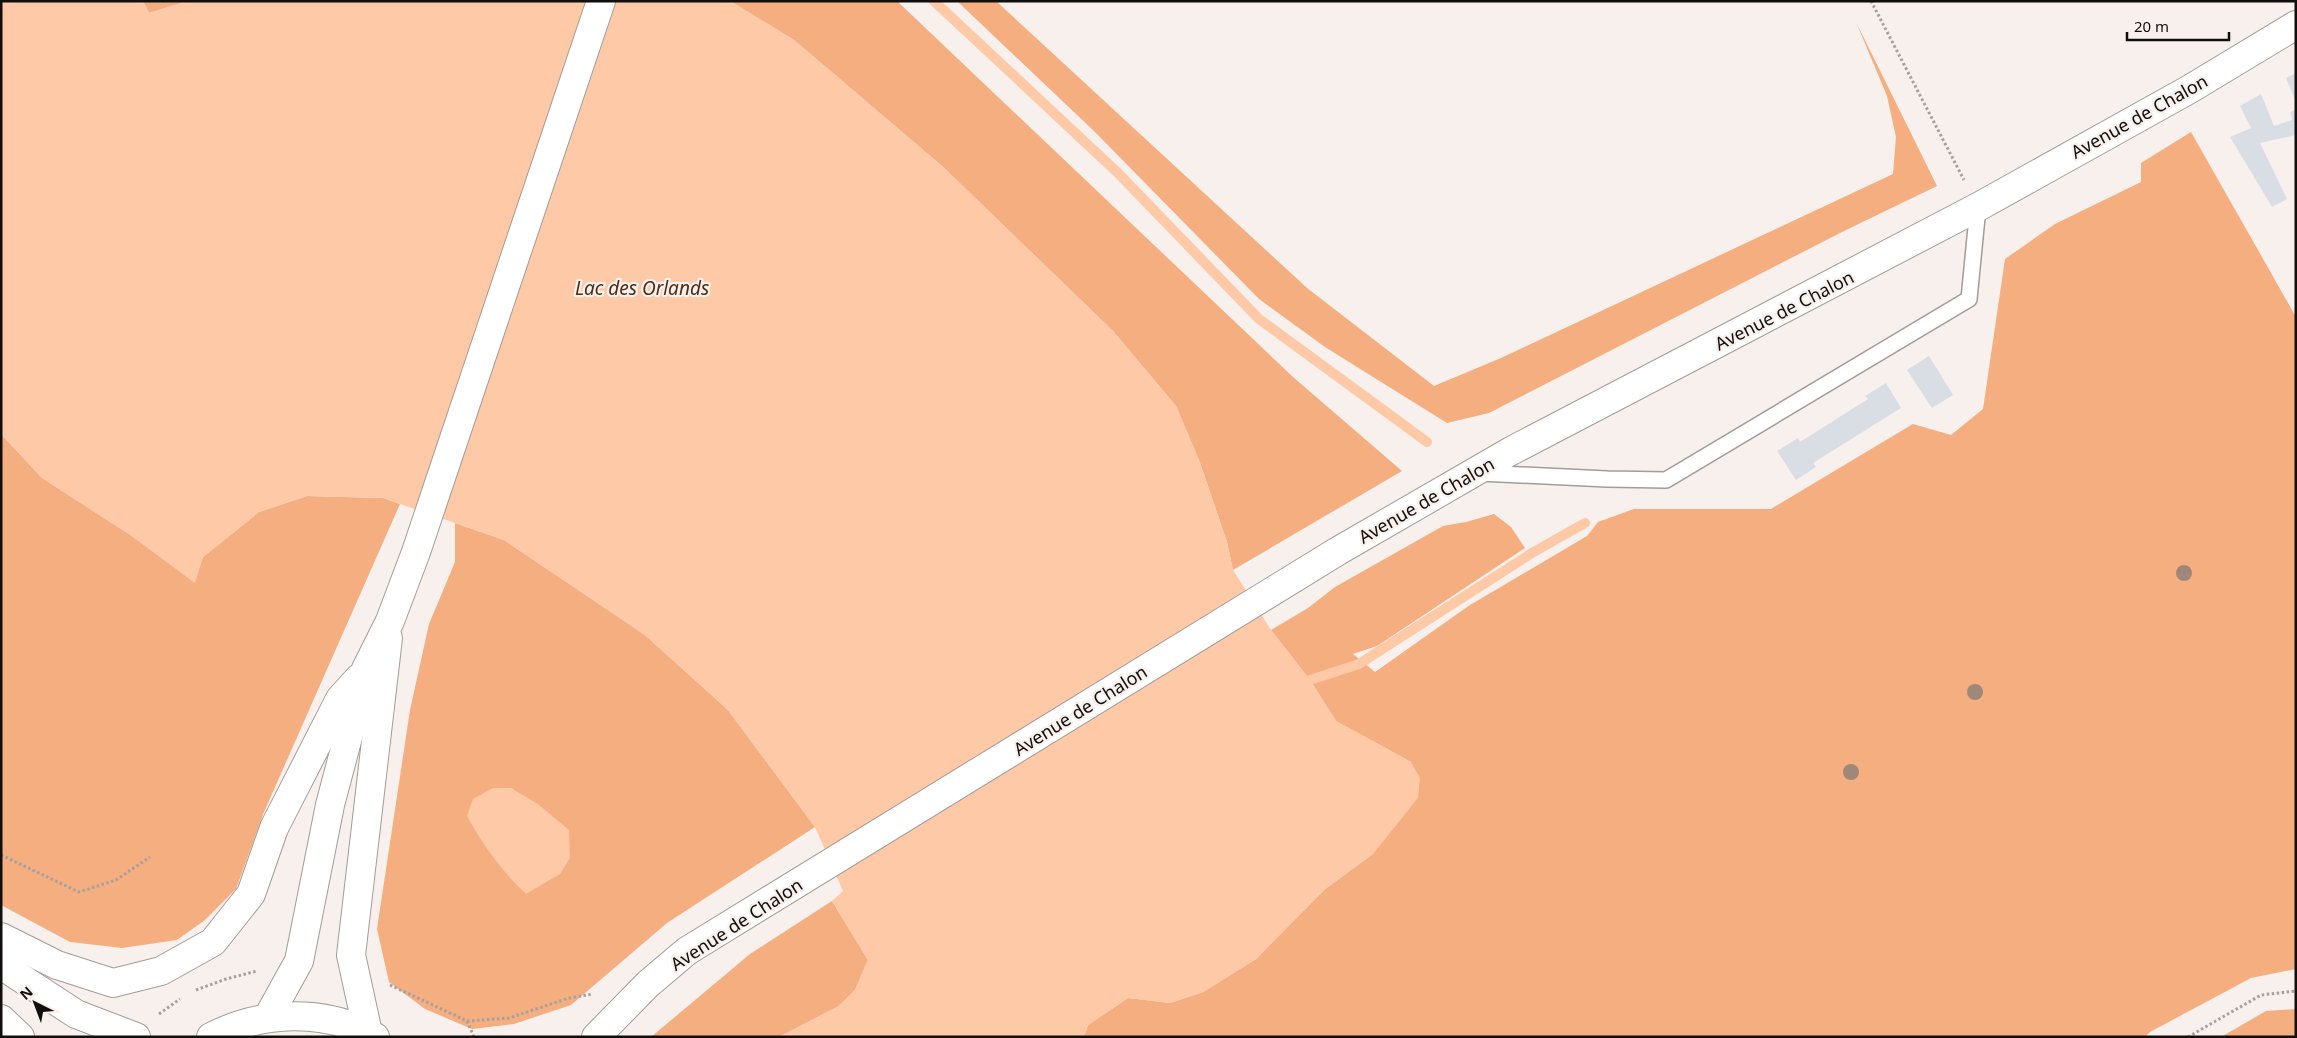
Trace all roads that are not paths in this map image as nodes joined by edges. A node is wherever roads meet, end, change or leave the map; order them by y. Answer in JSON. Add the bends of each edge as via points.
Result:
{"nodes":[{"id":1,"x":601,"y":1,"type":"edge"},
{"id":2,"x":2296,"y":24,"type":"edge"},
{"id":3,"x":1978,"y":207,"type":"junction"},
{"id":4,"x":1473,"y":473,"type":"junction"},
{"id":5,"x":390,"y":621,"type":"junction"},
{"id":6,"x":366,"y":669,"type":"junction"},
{"id":7,"x":1,"y":936,"type":"edge"},
{"id":8,"x":1,"y":965,"type":"edge"},
{"id":9,"x":268,"y":1017,"type":"junction"},
{"id":10,"x":1,"y":1019,"type":"edge"},
{"id":11,"x":371,"y":1035,"type":"edge"},
{"id":12,"x":20,"y":1037,"type":"edge"},
{"id":13,"x":136,"y":1037,"type":"edge"},
{"id":14,"x":211,"y":1037,"type":"edge"},
{"id":15,"x":596,"y":1037,"type":"edge"}],
"edges":[{"from":1,"to":5,"type":"main road"},
{"from":2,"to":3,"type":"main road","name":"Avenue de Chalon","via":[[2190,89]]},
{"from":3,"to":4,"type":"main road","name":"Avenue de Chalon"},
{"from":3,"to":4,"type":"lane","via":[[1969,299],[1666,480]]},
{"from":4,"to":15,"type":"main road","name":"Avenue de Chalon","via":[[1338,551],[687,951],[648,984]]},
{"from":5,"to":6,"type":"main road"},
{"from":5,"to":11,"type":"main road","via":[[350,955]]},
{"from":6,"to":7,"type":"main road","via":[[340,699],[274,828],[251,894],[213,942],[161,971],[113,983],[57,966]]},
{"from":6,"to":9,"type":"main road","via":[[330,805],[299,961]]},
{"from":8,"to":13,"type":"main road","via":[[76,1014]]},
{"from":9,"to":11,"type":"main road","via":[[302,1016],[336,1021]]},
{"from":9,"to":14,"type":"main road","via":[[229,1028]]},
{"from":10,"to":12,"type":"main road"}]}
